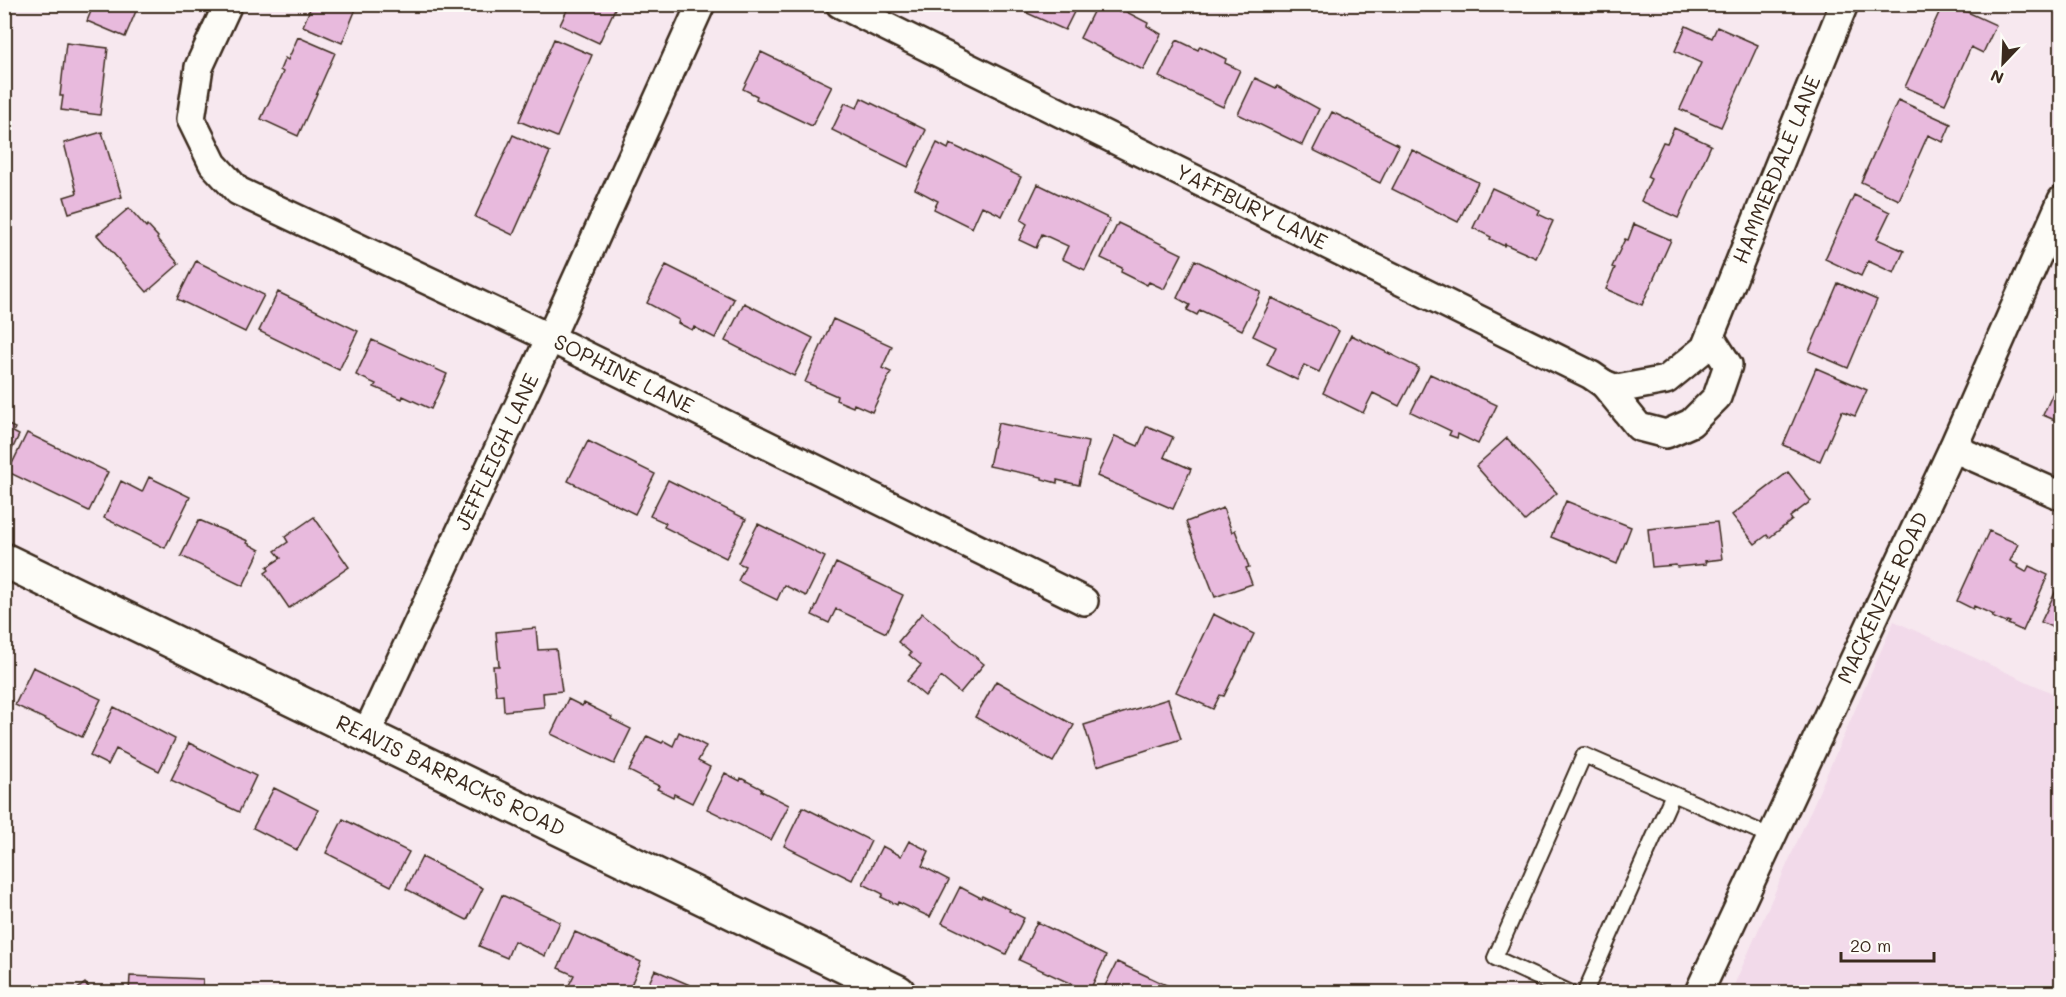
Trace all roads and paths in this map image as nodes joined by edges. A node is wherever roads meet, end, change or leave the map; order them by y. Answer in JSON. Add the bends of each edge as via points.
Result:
{"nodes":[{"id":1,"x":228,"y":4,"type":"edge"},
{"id":2,"x":701,"y":4,"type":"edge"},
{"id":3,"x":840,"y":4,"type":"edge"},
{"id":4,"x":1833,"y":8,"type":"edge"},
{"id":5,"x":2061,"y":200,"type":"edge"},
{"id":6,"x":1710,"y":337,"type":"junction"},
{"id":7,"x":550,"y":338,"type":"junction"},
{"id":8,"x":1666,"y":380,"type":"joint"},
{"id":9,"x":1604,"y":384,"type":"junction"},
{"id":10,"x":1953,"y":448,"type":"junction"},
{"id":11,"x":2061,"y":496,"type":"edge"},
{"id":12,"x":4,"y":560,"type":"edge"},
{"id":13,"x":1084,"y":601,"type":"dead end"},
{"id":14,"x":366,"y":735,"type":"junction"},
{"id":15,"x":1673,"y":794,"type":"junction"},
{"id":16,"x":1772,"y":837,"type":"junction"},
{"id":17,"x":898,"y":993,"type":"edge"},
{"id":18,"x":1569,"y":993,"type":"edge"},
{"id":19,"x":1585,"y":993,"type":"edge"},
{"id":20,"x":1699,"y":993,"type":"edge"}],
"edges":[{"from":1,"to":7,"type":"street","name":"SOPHINE LANE","via":[[199,68],[191,119],[213,164],[238,191]]},
{"from":2,"to":7,"type":"street","name":"JEFFLEIGH LANE"},
{"from":3,"to":9,"type":"street","name":"YAFFBURY LANE"},
{"from":4,"to":6,"type":"street","name":"HAMMERDALE LANE"},
{"from":5,"to":10,"type":"street","name":"MACKENZIE ROAD"},
{"from":6,"to":8,"type":"street","name":"HAMMERDALE LANE","via":[[1706,348]]},
{"from":6,"to":9,"type":"street","via":[[1728,365],[1718,397],[1691,423],[1666,434],[1640,427]]},
{"from":7,"to":13,"type":"street","name":"SOPHINE LANE"},
{"from":7,"to":14,"type":"street","name":"JEFFLEIGH LANE"},
{"from":8,"to":9,"type":"street","name":"YAFFBURY LANE","via":[[1617,388]]},
{"from":10,"to":11,"type":"street"},
{"from":10,"to":16,"type":"street","name":"MACKENZIE ROAD"},
{"from":12,"to":14,"type":"main road","name":"REAVIS BARRACKS ROAD"},
{"from":14,"to":17,"type":"main road","name":"REAVIS BARRACKS ROAD"},
{"from":15,"to":16,"type":"lane"},
{"from":15,"to":18,"type":"lane","via":[[1584,755],[1495,958]]},
{"from":15,"to":19,"type":"lane"},
{"from":16,"to":20,"type":"street","name":"MACKENZIE ROAD"}]}
